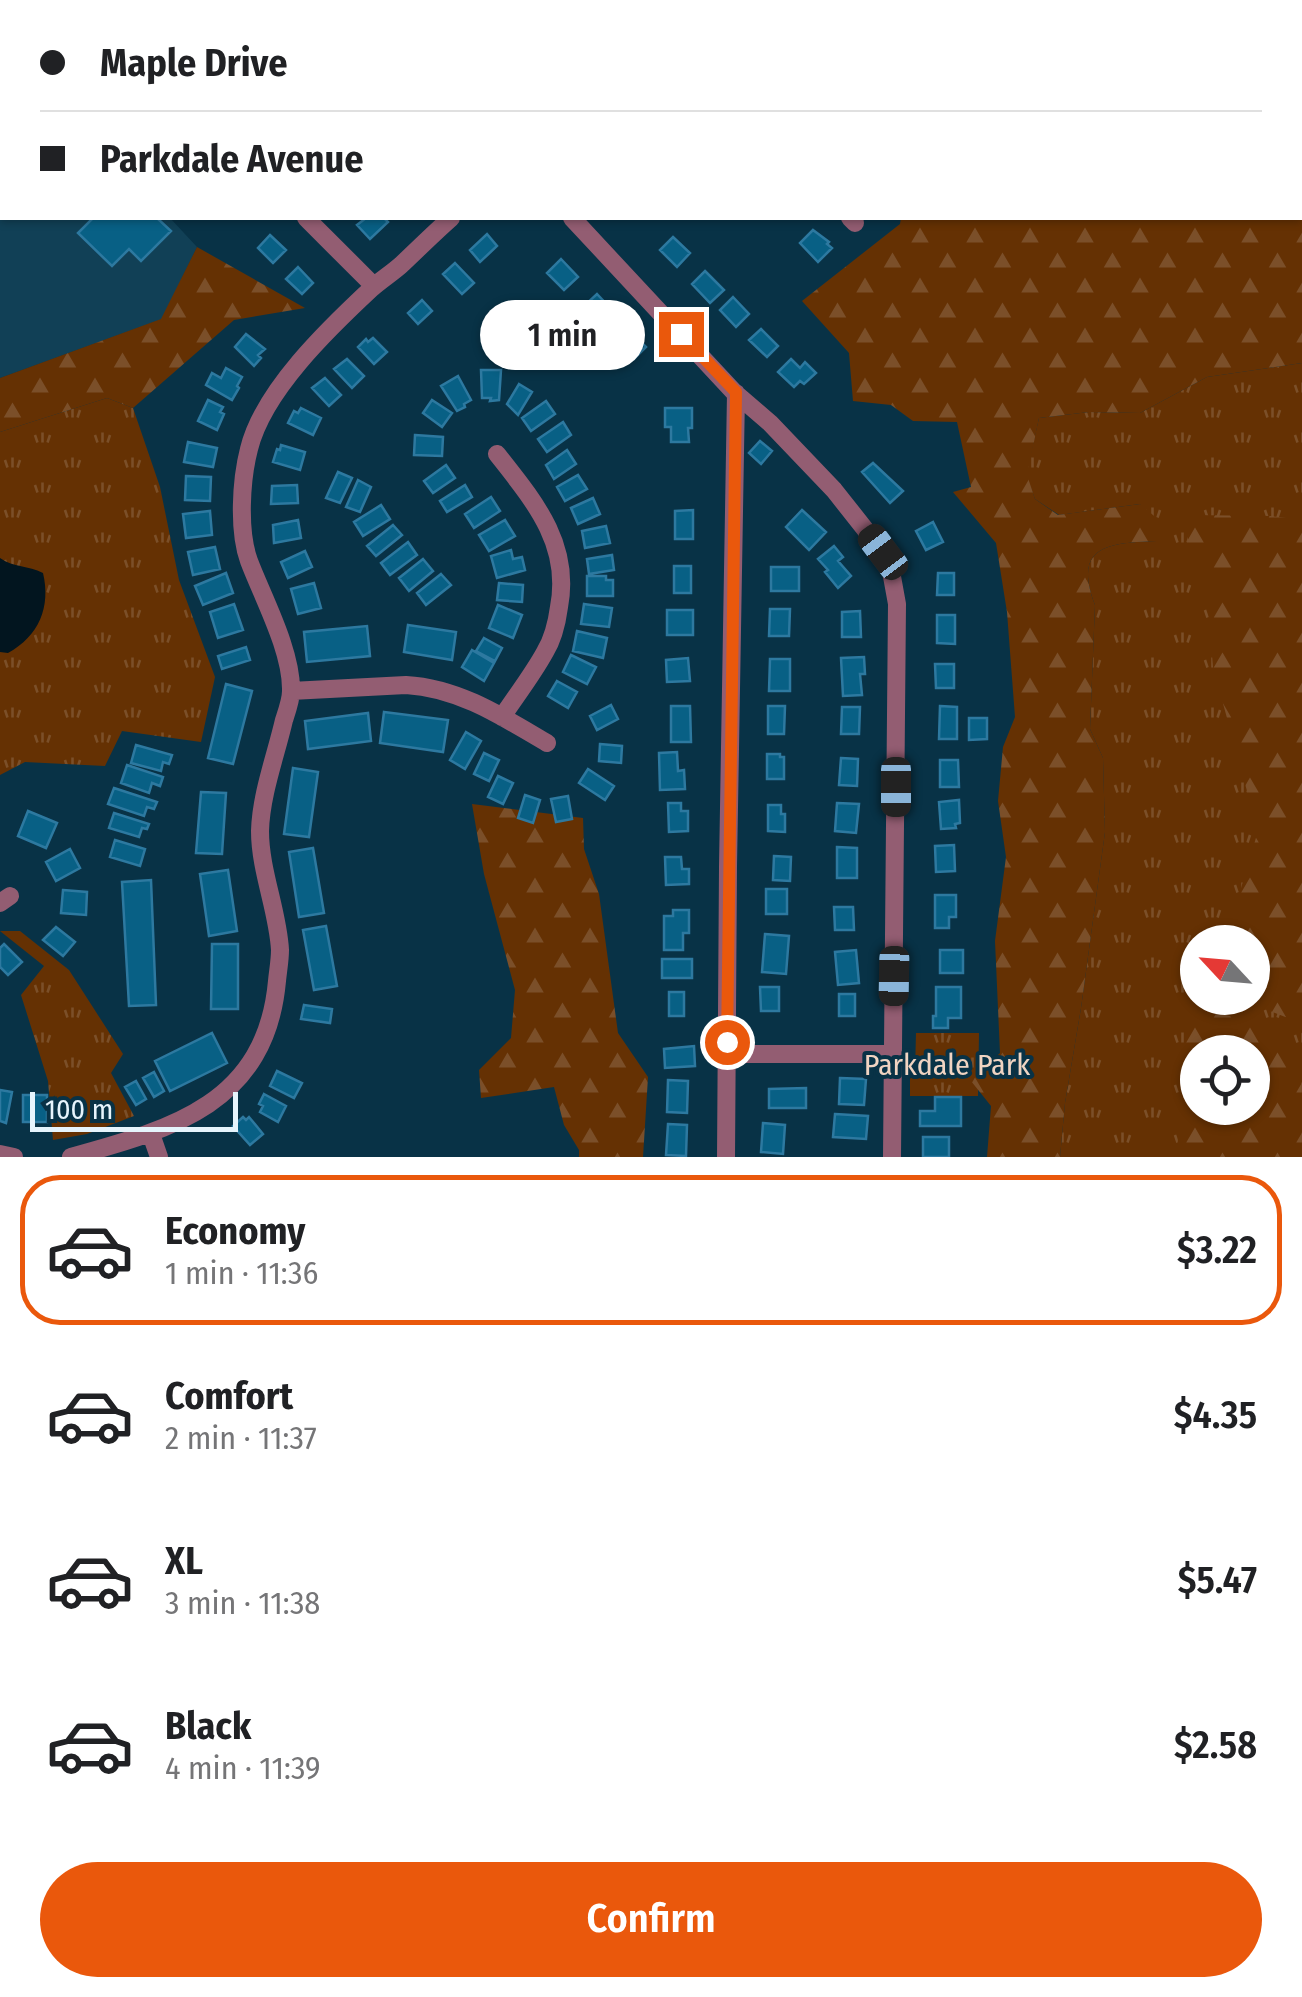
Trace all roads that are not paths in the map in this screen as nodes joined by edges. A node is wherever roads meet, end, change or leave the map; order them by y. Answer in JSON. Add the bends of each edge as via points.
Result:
{"nodes":[{"id":1,"x":308,"y":220,"type":"edge"},
{"id":2,"x":448,"y":220,"type":"edge"},
{"id":3,"x":574,"y":220,"type":"edge"},
{"id":4,"x":374,"y":286,"type":"junction"},
{"id":5,"x":736,"y":392,"type":"junction"},
{"id":6,"x":497,"y":454,"type":"dead end"},
{"id":7,"x":292,"y":691,"type":"junction"},
{"id":8,"x":502,"y":717,"type":"junction"},
{"id":9,"x":547,"y":743,"type":"dead end"},
{"id":10,"x":727,"y":1054,"type":"junction"},
{"id":11,"x":893,"y":1054,"type":"junction"},
{"id":12,"x":151,"y":1134,"type":"junction"},
{"id":13,"x":0,"y":1154,"type":"edge"},
{"id":14,"x":14,"y":1157,"type":"edge"},
{"id":15,"x":71,"y":1157,"type":"edge"},
{"id":16,"x":159,"y":1157,"type":"edge"},
{"id":17,"x":726,"y":1157,"type":"edge"},
{"id":18,"x":892,"y":1157,"type":"edge"}],
"edges":[{"from":1,"to":4,"type":"street"},
{"from":2,"to":4,"type":"street"},
{"from":3,"to":5,"type":"street"},
{"from":4,"to":7,"type":"street","via":[[306,355],[263,412],[249,446],[243,482],[247,557],[276,625]]},
{"from":5,"to":10,"type":"street"},
{"from":5,"to":11,"type":"street","via":[[834,490],[891,571],[897,604]]},
{"from":6,"to":8,"type":"street","via":[[530,496],[562,563],[548,649]]},
{"from":7,"to":8,"type":"street","via":[[423,686]]},
{"from":7,"to":12,"type":"street","via":[[260,834],[280,950],[272,1017],[235,1084]]},
{"from":8,"to":9,"type":"street"},
{"from":10,"to":11,"type":"street"},
{"from":10,"to":17,"type":"street"},
{"from":11,"to":18,"type":"street"},
{"from":12,"to":15,"type":"street"},
{"from":12,"to":16,"type":"street"},
{"from":13,"to":14,"type":"street"}]}
